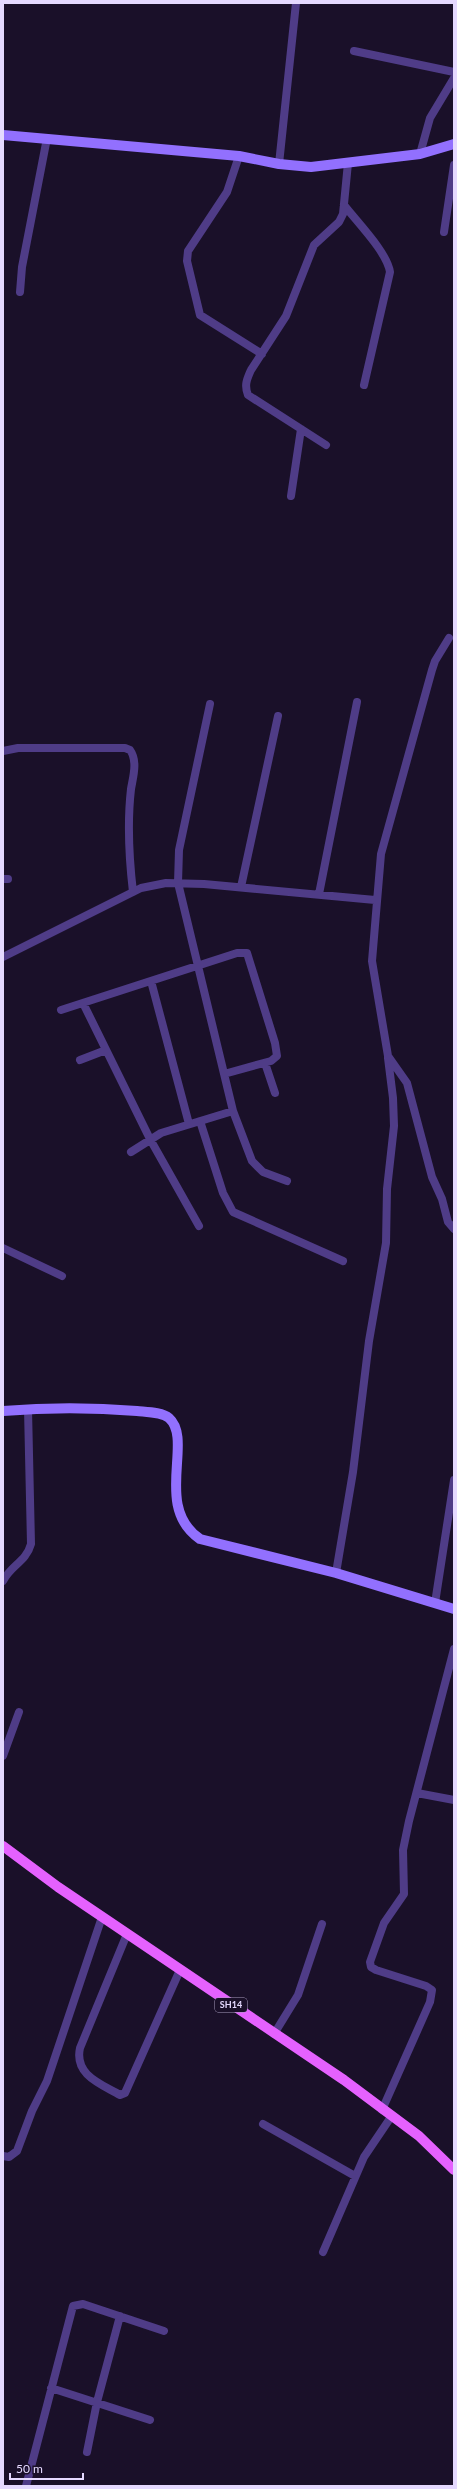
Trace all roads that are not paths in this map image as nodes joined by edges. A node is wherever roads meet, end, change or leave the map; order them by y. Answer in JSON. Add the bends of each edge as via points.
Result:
{"nodes":[{"id":1,"x":296,"y":3,"type":"edge"},
{"id":2,"x":354,"y":51,"type":"dead end"},
{"id":3,"x":454,"y":72,"type":"edge"},
{"id":4,"x":454,"y":78,"type":"edge"},
{"id":5,"x":4,"y":137,"type":"edge"},
{"id":6,"x":47,"y":138,"type":"junction"},
{"id":7,"x":454,"y":144,"type":"edge"},
{"id":8,"x":420,"y":154,"type":"junction"},
{"id":9,"x":239,"y":156,"type":"junction"},
{"id":10,"x":348,"y":163,"type":"junction"},
{"id":11,"x":278,"y":164,"type":"junction"},
{"id":12,"x":454,"y":165,"type":"edge"},
{"id":13,"x":344,"y":205,"type":"junction"},
{"id":14,"x":444,"y":232,"type":"dead end"},
{"id":15,"x":20,"y":292,"type":"dead end"},
{"id":16,"x":262,"y":354,"type":"junction"},
{"id":17,"x":364,"y":385,"type":"dead end"},
{"id":18,"x":300,"y":429,"type":"junction"},
{"id":19,"x":326,"y":446,"type":"dead end"},
{"id":20,"x":291,"y":496,"type":"dead end"},
{"id":21,"x":449,"y":638,"type":"dead end"},
{"id":22,"x":356,"y":702,"type":"dead end"},
{"id":23,"x":210,"y":704,"type":"dead end"},
{"id":24,"x":278,"y":716,"type":"dead end"},
{"id":25,"x":3,"y":751,"type":"edge"},
{"id":26,"x":178,"y":883,"type":"junction"},
{"id":27,"x":241,"y":887,"type":"junction"},
{"id":28,"x":133,"y":892,"type":"junction"},
{"id":29,"x":319,"y":894,"type":"junction"},
{"id":30,"x":376,"y":900,"type":"junction"},
{"id":31,"x":3,"y":957,"type":"edge"},
{"id":32,"x":198,"y":966,"type":"junction"},
{"id":33,"x":151,"y":981,"type":"junction"},
{"id":34,"x":83,"y":1003,"type":"junction"},
{"id":35,"x":61,"y":1010,"type":"dead end"},
{"id":36,"x":106,"y":1050,"type":"junction"},
{"id":37,"x":388,"y":1056,"type":"junction"},
{"id":38,"x":80,"y":1060,"type":"dead end"},
{"id":39,"x":265,"y":1063,"type":"junction"},
{"id":40,"x":224,"y":1074,"type":"junction"},
{"id":41,"x":275,"y":1093,"type":"dead end"},
{"id":42,"x":233,"y":1111,"type":"junction"},
{"id":43,"x":200,"y":1121,"type":"junction"},
{"id":44,"x":189,"y":1124,"type":"junction"},
{"id":45,"x":150,"y":1138,"type":"junction"},
{"id":46,"x":131,"y":1152,"type":"dead end"},
{"id":47,"x":287,"y":1181,"type":"dead end"},
{"id":48,"x":200,"y":1226,"type":"dead end"},
{"id":49,"x":454,"y":1229,"type":"edge"},
{"id":50,"x":3,"y":1248,"type":"edge"},
{"id":51,"x":343,"y":1261,"type":"dead end"},
{"id":52,"x":62,"y":1276,"type":"dead end"},
{"id":53,"x":28,"y":1409,"type":"junction"},
{"id":54,"x":3,"y":1411,"type":"edge"},
{"id":55,"x":454,"y":1480,"type":"edge"},
{"id":56,"x":336,"y":1573,"type":"junction"},
{"id":57,"x":3,"y":1581,"type":"edge"},
{"id":58,"x":435,"y":1603,"type":"junction"},
{"id":59,"x":454,"y":1608,"type":"edge"},
{"id":60,"x":454,"y":1649,"type":"edge"},
{"id":61,"x":19,"y":1712,"type":"dead end"},
{"id":62,"x":3,"y":1756,"type":"edge"},
{"id":63,"x":416,"y":1793,"type":"junction"},
{"id":64,"x":454,"y":1800,"type":"edge"},
{"id":65,"x":3,"y":1846,"type":"edge"},
{"id":66,"x":102,"y":1917,"type":"junction"},
{"id":67,"x":322,"y":1924,"type":"dead end"},
{"id":68,"x":127,"y":1934,"type":"junction"},
{"id":69,"x":180,"y":1970,"type":"junction"},
{"id":70,"x":274,"y":2034,"type":"junction"},
{"id":71,"x":382,"y":2110,"type":"junction"},
{"id":72,"x":391,"y":2117,"type":"junction"},
{"id":73,"x":263,"y":2124,"type":"dead end"},
{"id":74,"x":3,"y":2156,"type":"edge"},
{"id":75,"x":454,"y":2170,"type":"edge"},
{"id":76,"x":355,"y":2176,"type":"junction"},
{"id":77,"x":323,"y":2252,"type":"dead end"},
{"id":78,"x":120,"y":2316,"type":"junction"},
{"id":79,"x":164,"y":2331,"type":"dead end"},
{"id":80,"x":51,"y":2388,"type":"junction"},
{"id":81,"x":97,"y":2402,"type":"junction"},
{"id":82,"x":150,"y":2420,"type":"dead end"},
{"id":83,"x":87,"y":2452,"type":"dead end"},
{"id":84,"x":26,"y":2486,"type":"edge"}],
"edges":[{"from":1,"to":11,"type":"street"},
{"from":2,"to":3,"type":"street"},
{"from":4,"to":8,"type":"street","via":[[430,118]]},
{"from":5,"to":6,"type":"street"},
{"from":6,"to":9,"type":"street"},
{"from":6,"to":15,"type":"street","via":[[22,267]]},
{"from":7,"to":8,"type":"street"},
{"from":8,"to":10,"type":"street"},
{"from":9,"to":11,"type":"street"},
{"from":9,"to":16,"type":"street","via":[[227,192],[191,244],[187,261],[200,315]]},
{"from":10,"to":11,"type":"street","via":[[318,167]]},
{"from":10,"to":13,"type":"street"},
{"from":12,"to":14,"type":"street"},
{"from":13,"to":16,"type":"street","via":[[339,222],[314,245],[286,316]]},
{"from":13,"to":17,"type":"street","via":[[383,256],[390,272]]},
{"from":16,"to":18,"type":"street","via":[[246,380],[248,395]]},
{"from":18,"to":19,"type":"street"},
{"from":18,"to":20,"type":"street"},
{"from":21,"to":30,"type":"street","via":[[432,670],[381,854]]},
{"from":22,"to":29,"type":"street"},
{"from":23,"to":26,"type":"street","via":[[179,850]]},
{"from":24,"to":27,"type":"street"},
{"from":25,"to":28,"type":"street","via":[[56,748],[130,750],[134,761],[128,836]]},
{"from":26,"to":27,"type":"street"},
{"from":26,"to":28,"type":"street","via":[[160,884]]},
{"from":26,"to":32,"type":"street"},
{"from":27,"to":29,"type":"street"},
{"from":28,"to":31,"type":"street"},
{"from":29,"to":30,"type":"street"},
{"from":30,"to":37,"type":"street","via":[[372,961]]},
{"from":32,"to":33,"type":"street"},
{"from":32,"to":39,"type":"street","via":[[243,952],[249,956],[277,1051],[275,1060]]},
{"from":32,"to":40,"type":"street"},
{"from":33,"to":34,"type":"street"},
{"from":33,"to":44,"type":"street"},
{"from":34,"to":35,"type":"street"},
{"from":34,"to":36,"type":"street"},
{"from":36,"to":38,"type":"street"},
{"from":36,"to":45,"type":"street"},
{"from":37,"to":49,"type":"street","via":[[407,1083],[432,1177],[444,1204],[448,1222]]},
{"from":37,"to":56,"type":"street","via":[[394,1121],[387,1189],[386,1244],[369,1341],[354,1465]]},
{"from":39,"to":40,"type":"street"},
{"from":39,"to":41,"type":"street"},
{"from":40,"to":42,"type":"street"},
{"from":42,"to":43,"type":"street"},
{"from":42,"to":47,"type":"street","via":[[255,1164],[263,1172]]},
{"from":43,"to":44,"type":"street"},
{"from":43,"to":51,"type":"street","via":[[223,1193],[233,1212]]},
{"from":44,"to":45,"type":"street","via":[[160,1132]]},
{"from":45,"to":46,"type":"street"},
{"from":45,"to":48,"type":"street"},
{"from":50,"to":52,"type":"street"},
{"from":53,"to":54,"type":"street"},
{"from":53,"to":56,"type":"street","via":[[91,1407],[156,1413],[169,1418],[176,1429],[175,1487],[178,1505],[182,1520],[190,1532],[200,1539]]},
{"from":53,"to":57,"type":"street","via":[[31,1544],[28,1555]]},
{"from":55,"to":58,"type":"street"},
{"from":56,"to":58,"type":"street"},
{"from":58,"to":59,"type":"street"},
{"from":60,"to":63,"type":"street"},
{"from":61,"to":62,"type":"street"},
{"from":63,"to":64,"type":"street"},
{"from":63,"to":71,"type":"street","via":[[403,1850],[404,1894],[384,1923],[370,1962],[376,1970],[426,1986],[432,1990],[432,1995]]},
{"from":65,"to":66,"type":"main road","name":"SH14","number":"SH14"},
{"from":66,"to":68,"type":"main road","name":"SH14","number":"SH14"},
{"from":66,"to":74,"type":"street","via":[[47,2081],[17,2151],[9,2157]]},
{"from":67,"to":70,"type":"street","via":[[298,1995]]},
{"from":68,"to":69,"type":"main road","name":"SH14","number":"SH14"},
{"from":68,"to":69,"type":"street","via":[[80,2048],[78,2058],[81,2069],[90,2078],[120,2095],[125,2093]]},
{"from":69,"to":70,"type":"main road","name":"SH14","number":"SH14"},
{"from":70,"to":71,"type":"main road","name":"SH14","number":"SH14","via":[[344,2080]]},
{"from":71,"to":72,"type":"main road","name":"SH14","number":"SH14"},
{"from":72,"to":75,"type":"main road","name":"SH14","number":"SH14","via":[[419,2136]]},
{"from":72,"to":76,"type":"street","via":[[364,2157]]},
{"from":73,"to":76,"type":"street"},
{"from":76,"to":77,"type":"street"},
{"from":78,"to":79,"type":"street"},
{"from":78,"to":80,"type":"street","via":[[83,2304],[73,2306]]},
{"from":78,"to":81,"type":"street"},
{"from":80,"to":81,"type":"street"},
{"from":80,"to":84,"type":"street"},
{"from":81,"to":82,"type":"street"},
{"from":81,"to":83,"type":"street"}]}
